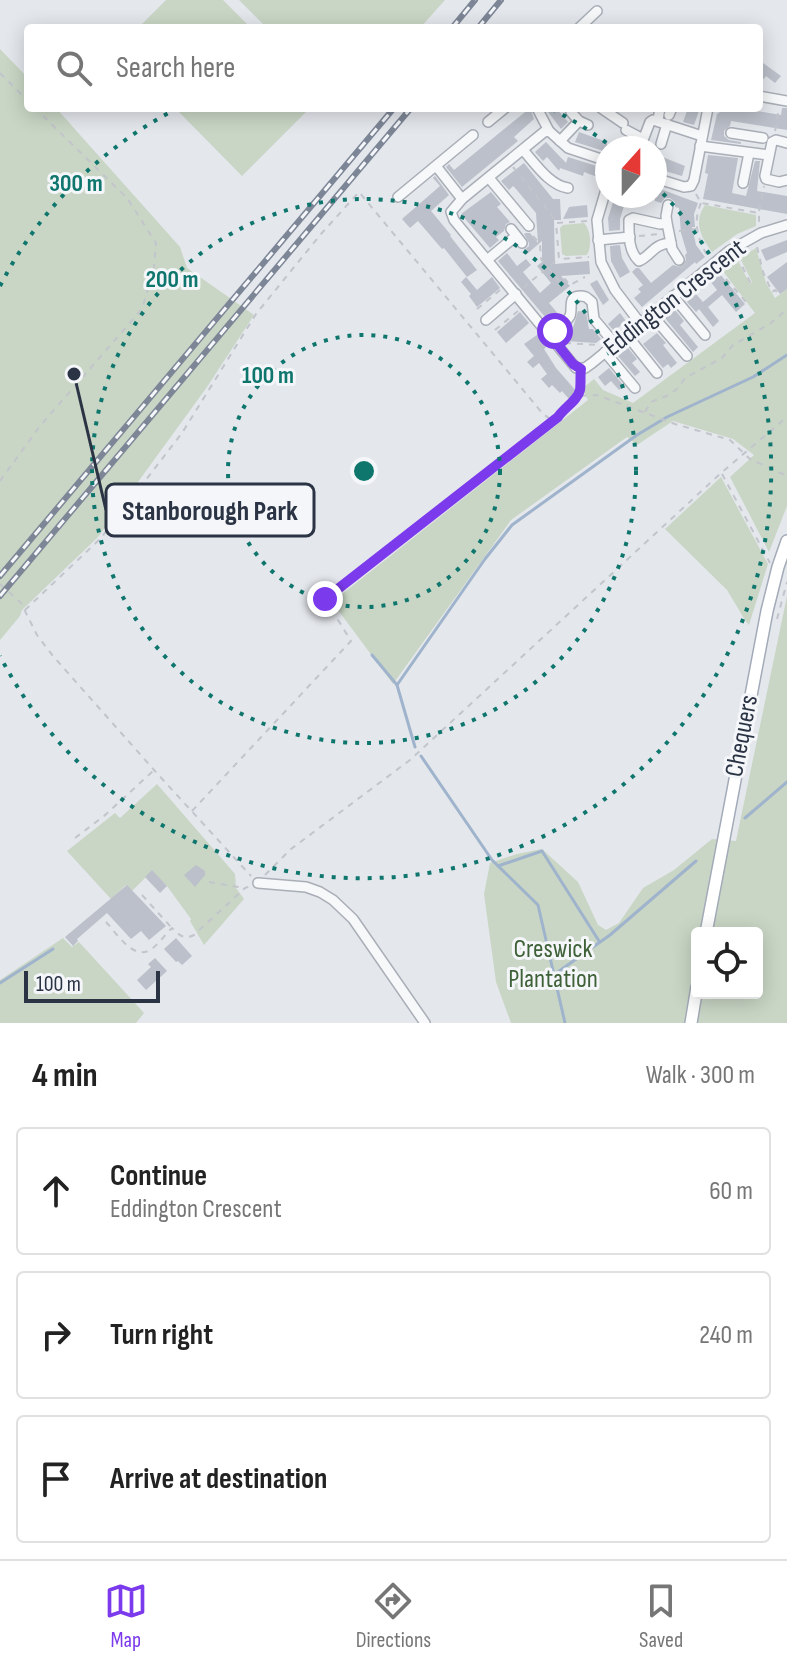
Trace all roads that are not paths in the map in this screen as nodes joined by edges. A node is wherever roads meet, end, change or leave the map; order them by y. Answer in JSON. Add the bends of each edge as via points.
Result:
{"nodes":[{"id":1,"x":597,"y":11,"type":"dead end"},
{"id":2,"x":583,"y":24,"type":"edge"},
{"id":3,"x":763,"y":97,"type":"edge"},
{"id":4,"x":783,"y":104,"type":"edge"},
{"id":5,"x":500,"y":112,"type":"edge"},
{"id":6,"x":539,"y":112,"type":"edge"},
{"id":7,"x":571,"y":112,"type":"dead end"},
{"id":8,"x":606,"y":112,"type":"edge"},
{"id":9,"x":707,"y":112,"type":"edge"},
{"id":10,"x":666,"y":113,"type":"edge"},
{"id":11,"x":488,"y":122,"type":"dead end"},
{"id":12,"x":549,"y":131,"type":"junction"},
{"id":13,"x":731,"y":133,"type":"dead end"},
{"id":14,"x":473,"y":135,"type":"dead end"},
{"id":15,"x":634,"y":136,"type":"edge"},
{"id":16,"x":644,"y":136,"type":"edge"},
{"id":17,"x":662,"y":136,"type":"edge"},
{"id":18,"x":749,"y":136,"type":"junction"},
{"id":19,"x":768,"y":139,"type":"junction"},
{"id":20,"x":560,"y":141,"type":"junction"},
{"id":21,"x":701,"y":141,"type":"junction"},
{"id":22,"x":787,"y":143,"type":"edge"},
{"id":23,"x":523,"y":150,"type":"junction"},
{"id":24,"x":748,"y":152,"type":"junction"},
{"id":25,"x":769,"y":155,"type":"junction"},
{"id":26,"x":595,"y":157,"type":"edge"},
{"id":27,"x":436,"y":166,"type":"junction"},
{"id":28,"x":489,"y":178,"type":"junction"},
{"id":29,"x":787,"y":180,"type":"edge"},
{"id":30,"x":743,"y":183,"type":"dead end"},
{"id":31,"x":667,"y":186,"type":"edge"},
{"id":32,"x":568,"y":188,"type":"dead end"},
{"id":33,"x":398,"y":197,"type":"dead end"},
{"id":34,"x":462,"y":199,"type":"junction"},
{"id":35,"x":668,"y":205,"type":"dead end"},
{"id":36,"x":601,"y":208,"type":"edge"},
{"id":37,"x":667,"y":223,"type":"junction"},
{"id":38,"x":787,"y":225,"type":"edge"},
{"id":39,"x":529,"y":226,"type":"road end"},
{"id":40,"x":516,"y":236,"type":"dead end"},
{"id":41,"x":630,"y":237,"type":"junction"},
{"id":42,"x":598,"y":240,"type":"junction"},
{"id":43,"x":671,"y":243,"type":"junction"},
{"id":44,"x":487,"y":260,"type":"junction"},
{"id":45,"x":679,"y":260,"type":"tunnel mouth"},
{"id":46,"x":516,"y":294,"type":"junction"},
{"id":47,"x":673,"y":296,"type":"junction"},
{"id":48,"x":651,"y":314,"type":"junction"},
{"id":49,"x":486,"y":320,"type":"dead end"},
{"id":50,"x":640,"y":323,"type":"junction"},
{"id":51,"x":552,"y":333,"type":"junction"},
{"id":52,"x":626,"y":334,"type":"junction"},
{"id":53,"x":705,"y":335,"type":"dead end"},
{"id":54,"x":612,"y":340,"type":"junction"},
{"id":55,"x":605,"y":352,"type":"junction"},
{"id":56,"x":687,"y":356,"type":"dead end"},
{"id":57,"x":657,"y":373,"type":"dead end"},
{"id":58,"x":635,"y":388,"type":"dead end"},
{"id":59,"x":787,"y":541,"type":"edge"},
{"id":60,"x":782,"y":569,"type":"edge"},
{"id":61,"x":258,"y":883,"type":"road end"},
{"id":62,"x":707,"y":927,"type":"edge"},
{"id":63,"x":695,"y":999,"type":"edge"},
{"id":64,"x":425,"y":1023,"type":"edge"},
{"id":65,"x":691,"y":1023,"type":"edge"}],
"edges":[{"from":1,"to":2,"type":"street"},
{"from":3,"to":4,"type":"street"},
{"from":5,"to":11,"type":"street"},
{"from":6,"to":12,"type":"street"},
{"from":7,"to":20,"type":"street","via":[[584,123]]},
{"from":8,"to":15,"type":"street"},
{"from":9,"to":21,"type":"street"},
{"from":10,"to":16,"type":"street","via":[[650,122]]},
{"from":10,"to":17,"type":"street"},
{"from":10,"to":21,"type":"street"},
{"from":12,"to":20,"type":"street"},
{"from":12,"to":23,"type":"street"},
{"from":13,"to":18,"type":"street"},
{"from":14,"to":27,"type":"street"},
{"from":18,"to":19,"type":"street"},
{"from":18,"to":24,"type":"street"},
{"from":19,"to":22,"type":"street"},
{"from":19,"to":25,"type":"street"},
{"from":20,"to":26,"type":"street"},
{"from":21,"to":24,"type":"street"},
{"from":21,"to":31,"type":"street","via":[[691,186],[674,190]]},
{"from":23,"to":28,"type":"street"},
{"from":23,"to":32,"type":"street","via":[[553,182]]},
{"from":24,"to":25,"type":"street"},
{"from":24,"to":30,"type":"street"},
{"from":25,"to":29,"type":"street","via":[[766,179]]},
{"from":27,"to":33,"type":"street"},
{"from":27,"to":34,"type":"street"},
{"from":28,"to":34,"type":"street"},
{"from":28,"to":39,"type":"street"},
{"from":34,"to":44,"type":"street","name":"Eddington Crescent","via":[[452,216]]},
{"from":35,"to":37,"type":"street"},
{"from":36,"to":42,"type":"street"},
{"from":37,"to":41,"type":"street","via":[[630,218]]},
{"from":37,"to":43,"type":"street"},
{"from":38,"to":47,"type":"street","name":"Eddington Crescent","via":[[734,248],[692,275]]},
{"from":40,"to":44,"type":"street"},
{"from":41,"to":42,"type":"street"},
{"from":41,"to":43,"type":"street","via":[[639,261],[657,246]]},
{"from":42,"to":50,"type":"street","via":[[607,278]]},
{"from":43,"to":45,"type":"street"},
{"from":44,"to":46,"type":"street","name":"Eddington Crescent"},
{"from":46,"to":49,"type":"street"},
{"from":46,"to":51,"type":"street","name":"Eddington Crescent"},
{"from":47,"to":48,"type":"street","name":"Eddington Crescent"},
{"from":47,"to":53,"type":"street"},
{"from":48,"to":50,"type":"street","name":"Eddington Crescent"},
{"from":48,"to":56,"type":"street"},
{"from":50,"to":52,"type":"street","name":"Eddington Crescent"},
{"from":51,"to":54,"type":"street","via":[[571,314],[574,298],[585,296],[592,302],[594,319]]},
{"from":51,"to":55,"type":"street","name":"Eddington Crescent","via":[[581,369]]},
{"from":52,"to":54,"type":"street","name":"Eddington Crescent"},
{"from":52,"to":57,"type":"street"},
{"from":54,"to":55,"type":"street","name":"Eddington Crescent"},
{"from":55,"to":58,"type":"street"},
{"from":59,"to":60,"type":"main road","name":"Chequers"},
{"from":60,"to":62,"type":"main road","name":"Chequers","via":[[767,611]]},
{"from":61,"to":64,"type":"street","via":[[306,887],[333,900],[353,919]]},
{"from":63,"to":65,"type":"main road"}]}
